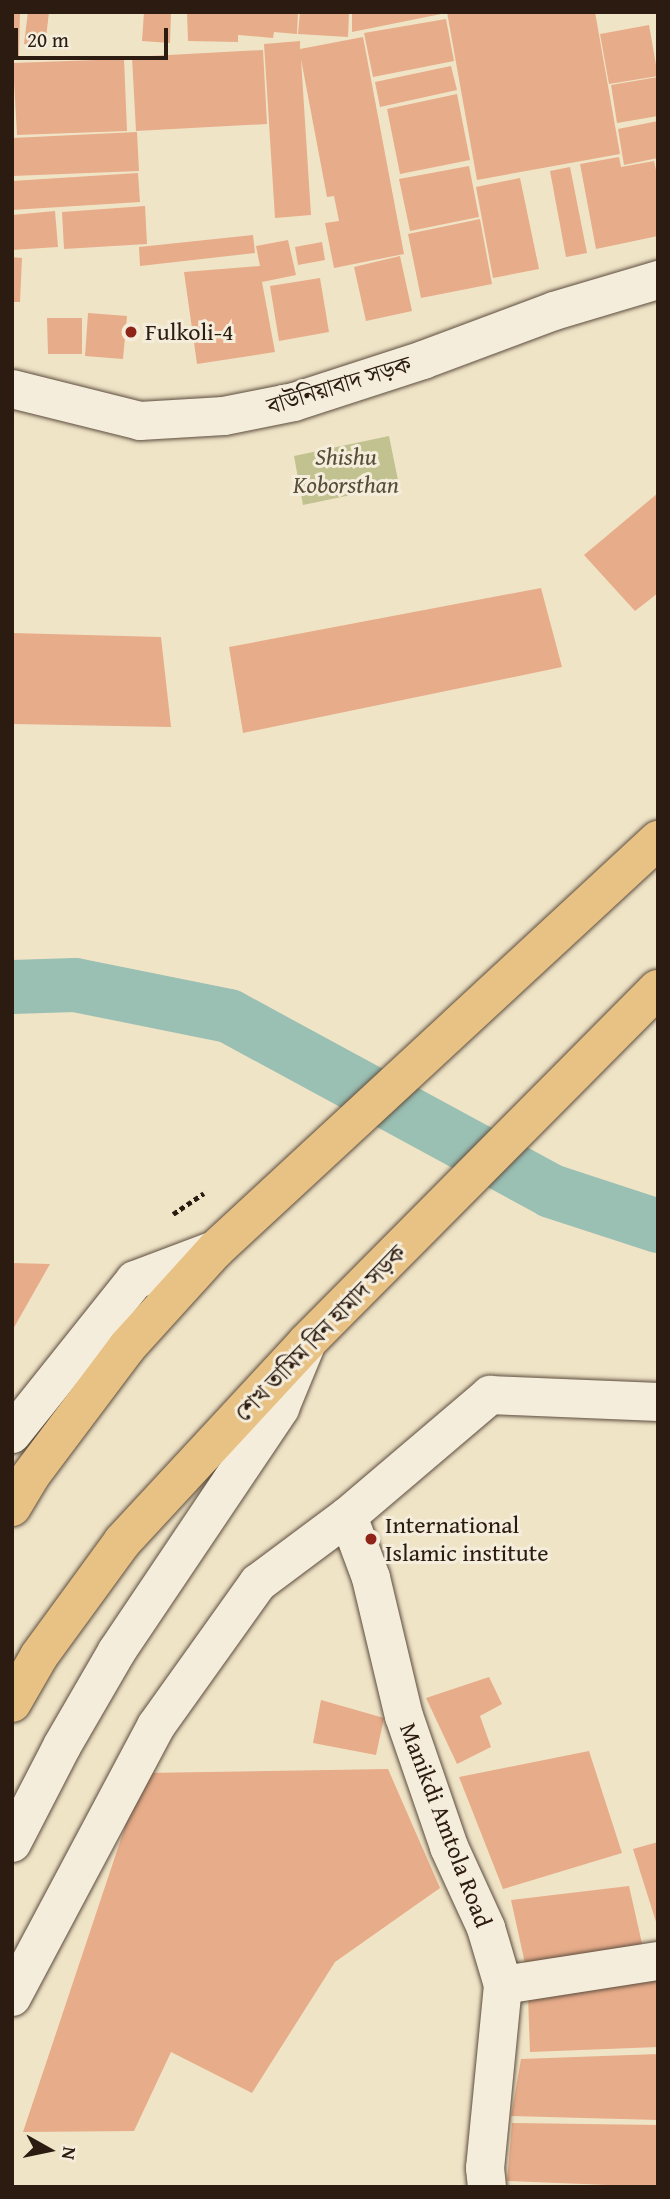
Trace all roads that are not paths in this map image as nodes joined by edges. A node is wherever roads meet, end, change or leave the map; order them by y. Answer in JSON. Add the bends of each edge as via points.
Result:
{"nodes":[{"id":1,"x":658,"y":280,"type":"edge"},
{"id":2,"x":12,"y":389,"type":"edge"},
{"id":3,"x":658,"y":840,"type":"edge"},
{"id":4,"x":651,"y":996,"type":"edge"},
{"id":5,"x":215,"y":1250,"type":"junction"},
{"id":6,"x":306,"y":1343,"type":"junction"},
{"id":7,"x":658,"y":1402,"type":"edge"},
{"id":8,"x":12,"y":1434,"type":"edge"},
{"id":9,"x":12,"y":1507,"type":"edge"},
{"id":10,"x":348,"y":1516,"type":"junction"},
{"id":11,"x":12,"y":1703,"type":"edge"},
{"id":12,"x":12,"y":1843,"type":"edge"},
{"id":13,"x":658,"y":1961,"type":"edge"},
{"id":14,"x":503,"y":1985,"type":"junction"},
{"id":15,"x":12,"y":1997,"type":"edge"},
{"id":16,"x":487,"y":2187,"type":"edge"}],
"edges":[{"from":1,"to":2,"type":"street","name":"বাউনিয়াবাদ সড়ক","via":[[554,311],[294,402],[224,416],[140,421]]},
{"from":3,"to":5,"type":"main road"},
{"from":4,"to":6,"type":"main road","name":"শেখ তামিম বিন হামাদ সড়ক"},
{"from":5,"to":8,"type":"street","via":[[135,1280]]},
{"from":5,"to":9,"type":"main road","via":[[127,1347]]},
{"from":6,"to":11,"type":"main road","name":"শেখ তামিম বিন হামাদ সড়ক","via":[[122,1542],[39,1656]]},
{"from":6,"to":12,"type":"street","via":[[280,1408],[117,1651]]},
{"from":7,"to":10,"type":"street","via":[[490,1395]]},
{"from":10,"to":14,"type":"street","name":"Manikdi Amtola Road","via":[[371,1578],[404,1716],[449,1847],[486,1928]]},
{"from":10,"to":15,"type":"street","via":[[258,1583],[156,1726]]},
{"from":13,"to":14,"type":"street"},
{"from":14,"to":16,"type":"street","name":"Manikdi Amtola Road"}]}
